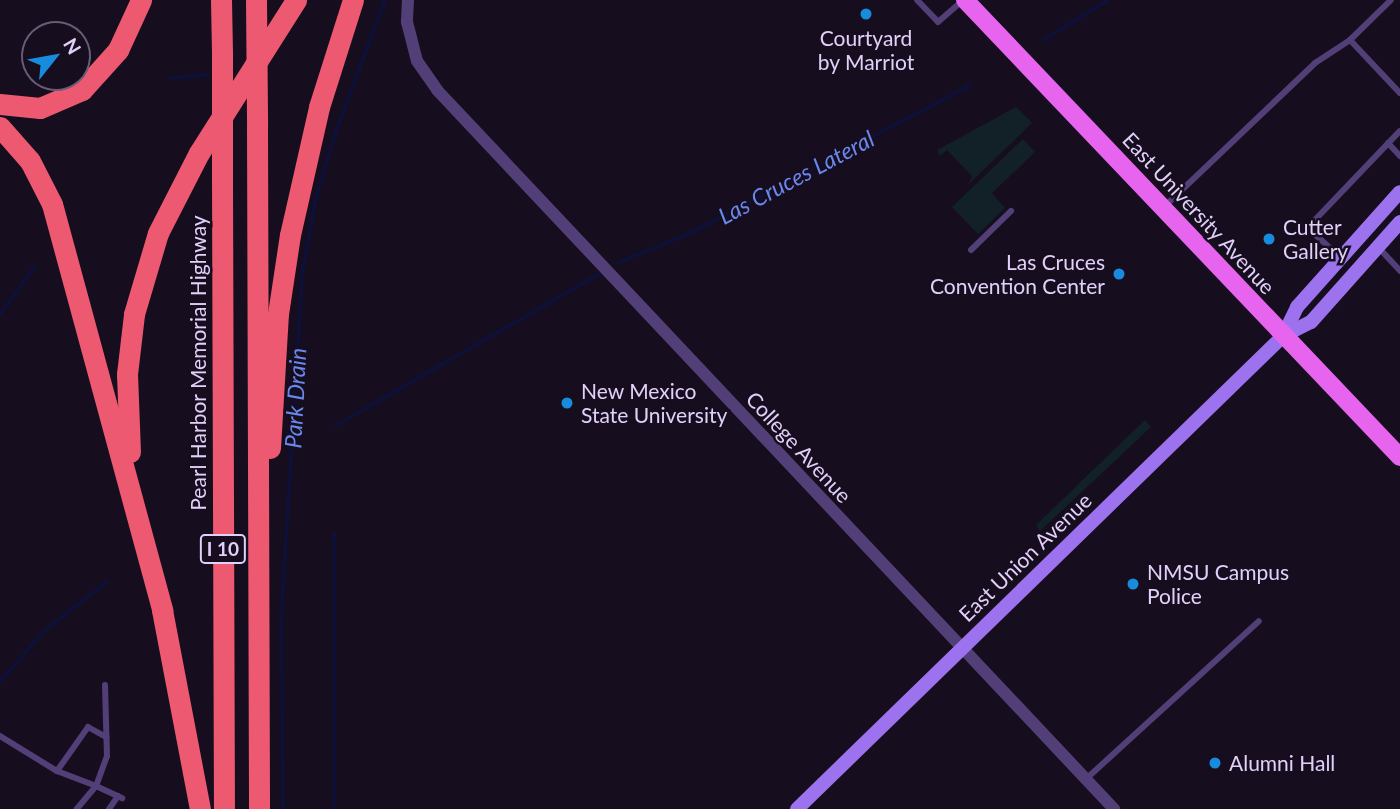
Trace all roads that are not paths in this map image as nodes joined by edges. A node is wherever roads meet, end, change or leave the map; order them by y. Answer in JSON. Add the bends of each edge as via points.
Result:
{"nodes":[{"id":1,"x":141,"y":0,"type":"edge"},
{"id":2,"x":221,"y":0,"type":"edge"},
{"id":3,"x":256,"y":0,"type":"edge"},
{"id":4,"x":296,"y":0,"type":"edge"},
{"id":5,"x":353,"y":0,"type":"edge"},
{"id":6,"x":408,"y":0,"type":"edge"},
{"id":7,"x":918,"y":0,"type":"edge"},
{"id":8,"x":964,"y":0,"type":"edge"},
{"id":9,"x":1391,"y":0,"type":"edge"},
{"id":10,"x":1350,"y":40,"type":"junction"},
{"id":11,"x":1400,"y":93,"type":"edge"},
{"id":12,"x":0,"y":104,"type":"edge"},
{"id":13,"x":0,"y":127,"type":"edge"},
{"id":14,"x":1400,"y":131,"type":"edge"},
{"id":15,"x":1388,"y":143,"type":"junction"},
{"id":16,"x":1400,"y":156,"type":"edge"},
{"id":17,"x":1400,"y":192,"type":"edge"},
{"id":18,"x":1163,"y":208,"type":"junction"},
{"id":19,"x":1011,"y":211,"type":"dead end"},
{"id":20,"x":1400,"y":222,"type":"edge"},
{"id":21,"x":1378,"y":247,"type":"junction"},
{"id":22,"x":971,"y":250,"type":"dead end"},
{"id":23,"x":1341,"y":258,"type":"junction"},
{"id":24,"x":1400,"y":271,"type":"edge"},
{"id":25,"x":1283,"y":336,"type":"junction"},
{"id":26,"x":1400,"y":457,"type":"edge"},
{"id":27,"x":157,"y":588,"type":"junction"},
{"id":28,"x":1259,"y":621,"type":"dead end"},
{"id":29,"x":964,"y":647,"type":"junction"},
{"id":30,"x":257,"y":649,"type":"junction"},
{"id":31,"x":105,"y":685,"type":"dead end"},
{"id":32,"x":0,"y":736,"type":"edge"},
{"id":33,"x":106,"y":737,"type":"junction"},
{"id":34,"x":57,"y":771,"type":"junction"},
{"id":35,"x":1086,"y":779,"type":"junction"},
{"id":36,"x":96,"y":786,"type":"junction"},
{"id":37,"x":77,"y":809,"type":"edge"},
{"id":38,"x":108,"y":809,"type":"edge"},
{"id":39,"x":200,"y":809,"type":"edge"},
{"id":40,"x":224,"y":809,"type":"edge"},
{"id":41,"x":259,"y":809,"type":"edge"},
{"id":42,"x":797,"y":809,"type":"edge"},
{"id":43,"x":1114,"y":809,"type":"edge"}],
"edges":[{"from":1,"to":12,"type":"highway","via":[[118,50],[82,90],[40,108]]},
{"from":2,"to":40,"type":"highway","name":"Pearl Harbor Memorial Highway","number":"I 10","bridge":true},
{"from":3,"to":30,"type":"highway","number":"I 10","bridge":true},
{"from":4,"to":27,"type":"highway","via":[[183,179],[140,288],[126,409]]},
{"from":5,"to":30,"type":"highway","via":[[304,167],[282,282]]},
{"from":6,"to":29,"type":"street","name":"College Avenue","via":[[407,22],[417,61],[437,90]]},
{"from":7,"to":8,"type":"lane","via":[[938,22]]},
{"from":8,"to":18,"type":"main road","name":"East University Avenue"},
{"from":9,"to":10,"type":"lane"},
{"from":10,"to":11,"type":"lane"},
{"from":10,"to":18,"type":"lane","via":[[1315,63]]},
{"from":13,"to":27,"type":"highway","via":[[30,161],[52,204]]},
{"from":14,"to":15,"type":"lane"},
{"from":15,"to":16,"type":"lane"},
{"from":15,"to":23,"type":"lane","via":[[1312,223],[1312,232]]},
{"from":17,"to":23,"type":"street"},
{"from":18,"to":25,"type":"main road","name":"East University Avenue"},
{"from":19,"to":22,"type":"lane"},
{"from":20,"to":21,"type":"street"},
{"from":21,"to":24,"type":"lane"},
{"from":21,"to":25,"type":"street","via":[[1311,322]]},
{"from":23,"to":25,"type":"street","via":[[1297,307]]},
{"from":25,"to":26,"type":"main road","name":"East University Avenue"},
{"from":25,"to":29,"type":"street","name":"East Union Avenue"},
{"from":27,"to":39,"type":"highway"},
{"from":28,"to":35,"type":"lane"},
{"from":29,"to":35,"type":"street","name":"College Avenue"},
{"from":29,"to":42,"type":"street","name":"East Union Avenue"},
{"from":30,"to":41,"type":"highway","number":"I 10"},
{"from":31,"to":33,"type":"lane"},
{"from":32,"to":34,"type":"lane"},
{"from":33,"to":34,"type":"lane","via":[[88,727]]},
{"from":33,"to":36,"type":"lane","via":[[107,756]]},
{"from":34,"to":36,"type":"lane"},
{"from":35,"to":43,"type":"street","name":"College Avenue"},
{"from":36,"to":37,"type":"lane"},
{"from":36,"to":38,"type":"lane","via":[[120,797]]}]}
